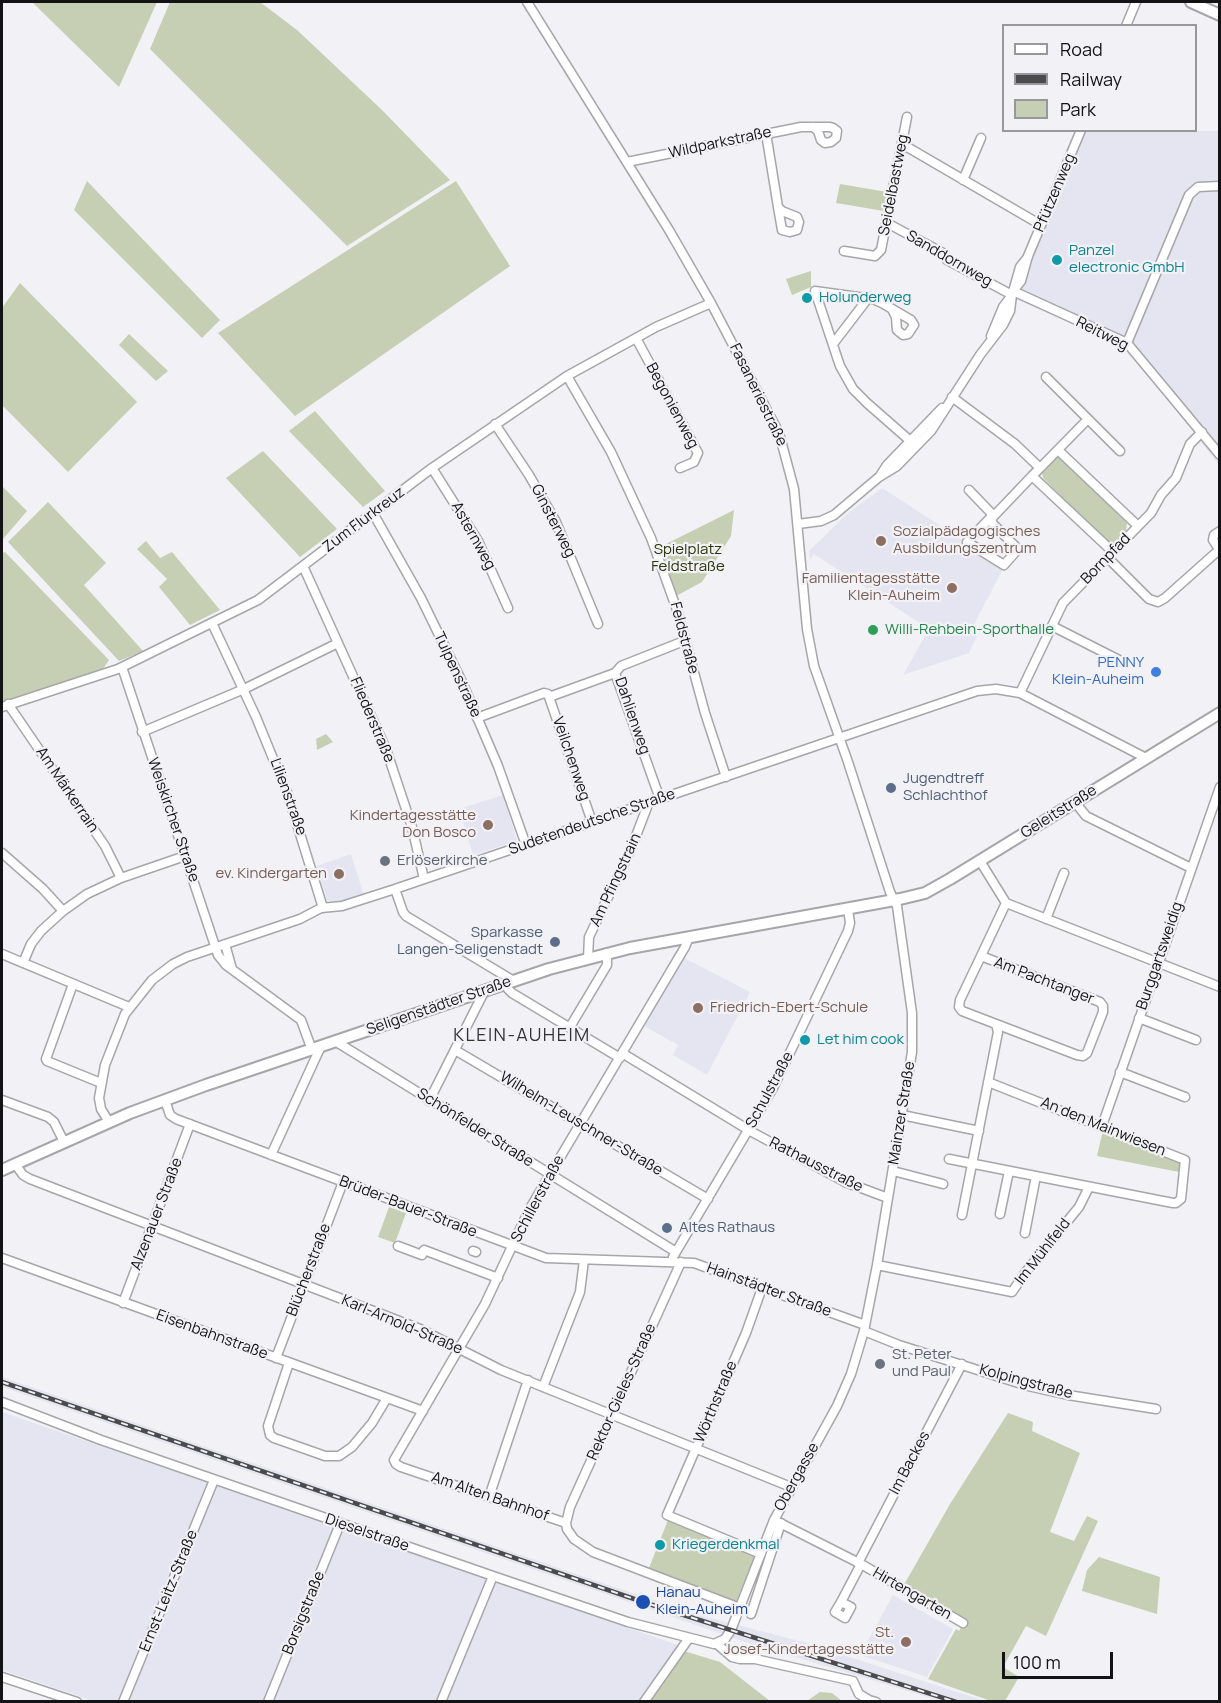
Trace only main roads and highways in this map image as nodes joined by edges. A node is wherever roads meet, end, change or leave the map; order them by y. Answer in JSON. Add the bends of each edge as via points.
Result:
{"nodes":[{"id":1,"x":1191,"y":2,"type":"edge"},
{"id":2,"x":1220,"y":15,"type":"edge"},
{"id":3,"x":1220,"y":713,"type":"edge"},
{"id":4,"x":894,"y":900,"type":"joint"},
{"id":5,"x":2,"y":1170,"type":"edge"}],
"edges":[{"from":1,"to":2,"type":"main road"},
{"from":3,"to":4,"type":"main road","name":"Geleitstraße","via":[[930,890]]},
{"from":4,"to":5,"type":"main road","name":"Seligenstädter Straße","via":[[607,953],[508,982],[165,1100]]}]}
